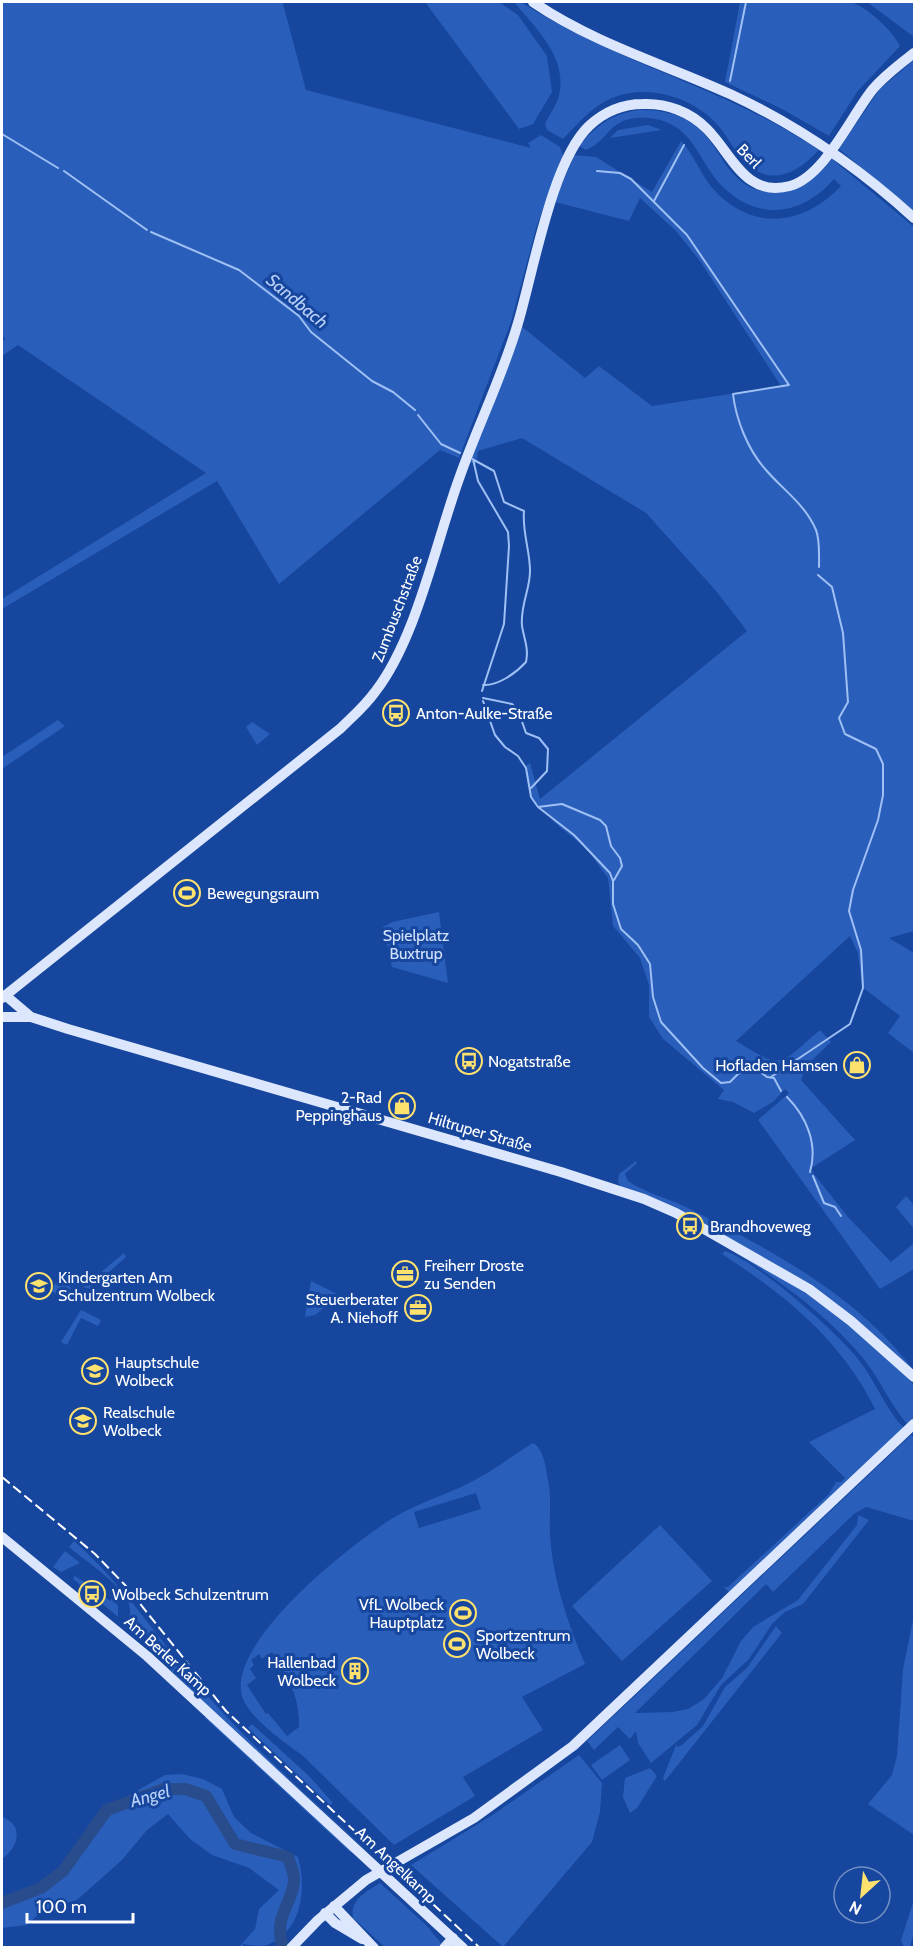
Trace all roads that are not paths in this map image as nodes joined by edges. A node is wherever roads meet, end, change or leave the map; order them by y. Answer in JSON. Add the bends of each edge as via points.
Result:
{"nodes":[{"id":1,"x":532,"y":2,"type":"edge"},
{"id":2,"x":915,"y":53,"type":"edge"},
{"id":3,"x":572,"y":149,"type":"joint"},
{"id":4,"x":915,"y":218,"type":"edge"},
{"id":5,"x":3,"y":996,"type":"edge"},
{"id":6,"x":2,"y":1017,"type":"edge"},
{"id":7,"x":31,"y":1017,"type":"junction"},
{"id":8,"x":915,"y":1377,"type":"edge"},
{"id":9,"x":915,"y":1424,"type":"edge"},
{"id":10,"x":2,"y":1537,"type":"edge"},
{"id":11,"x":308,"y":1805,"type":"joint"},
{"id":12,"x":330,"y":1909,"type":"junction"},
{"id":13,"x":453,"y":1938,"type":"junction"},
{"id":14,"x":371,"y":1945,"type":"edge"},
{"id":15,"x":291,"y":1947,"type":"edge"},
{"id":16,"x":444,"y":1947,"type":"edge"},
{"id":17,"x":462,"y":1947,"type":"edge"}],
"edges":[{"from":1,"to":4,"type":"street","via":[[616,47],[730,94],[787,123],[852,164]]},
{"from":2,"to":3,"type":"street","name":"Berl","via":[[875,86],[819,165],[792,185],[776,188],[758,184],[740,172],[707,129],[692,117],[676,108],[655,104],[635,104],[608,112],[587,128]]},
{"from":3,"to":5,"type":"street","name":"Zumbuschstraße","via":[[539,240],[509,352],[465,461],[404,642],[376,692],[341,728]]},
{"from":5,"to":7,"type":"street","name":"Hiltruper Straße"},
{"from":6,"to":7,"type":"street"},
{"from":7,"to":8,"type":"street","name":"Hiltruper Straße","via":[[644,1199],[809,1288]]},
{"from":9,"to":12,"type":"street","via":[[573,1746],[474,1818],[366,1880]]},
{"from":10,"to":11,"type":"street","name":"Am Berler Kamp","via":[[147,1656]]},
{"from":11,"to":13,"type":"street","name":"Am Angelkamp"},
{"from":12,"to":14,"type":"street"},
{"from":12,"to":15,"type":"street"},
{"from":13,"to":16,"type":"street"},
{"from":13,"to":17,"type":"street","name":"Am Angelkamp"}]}
